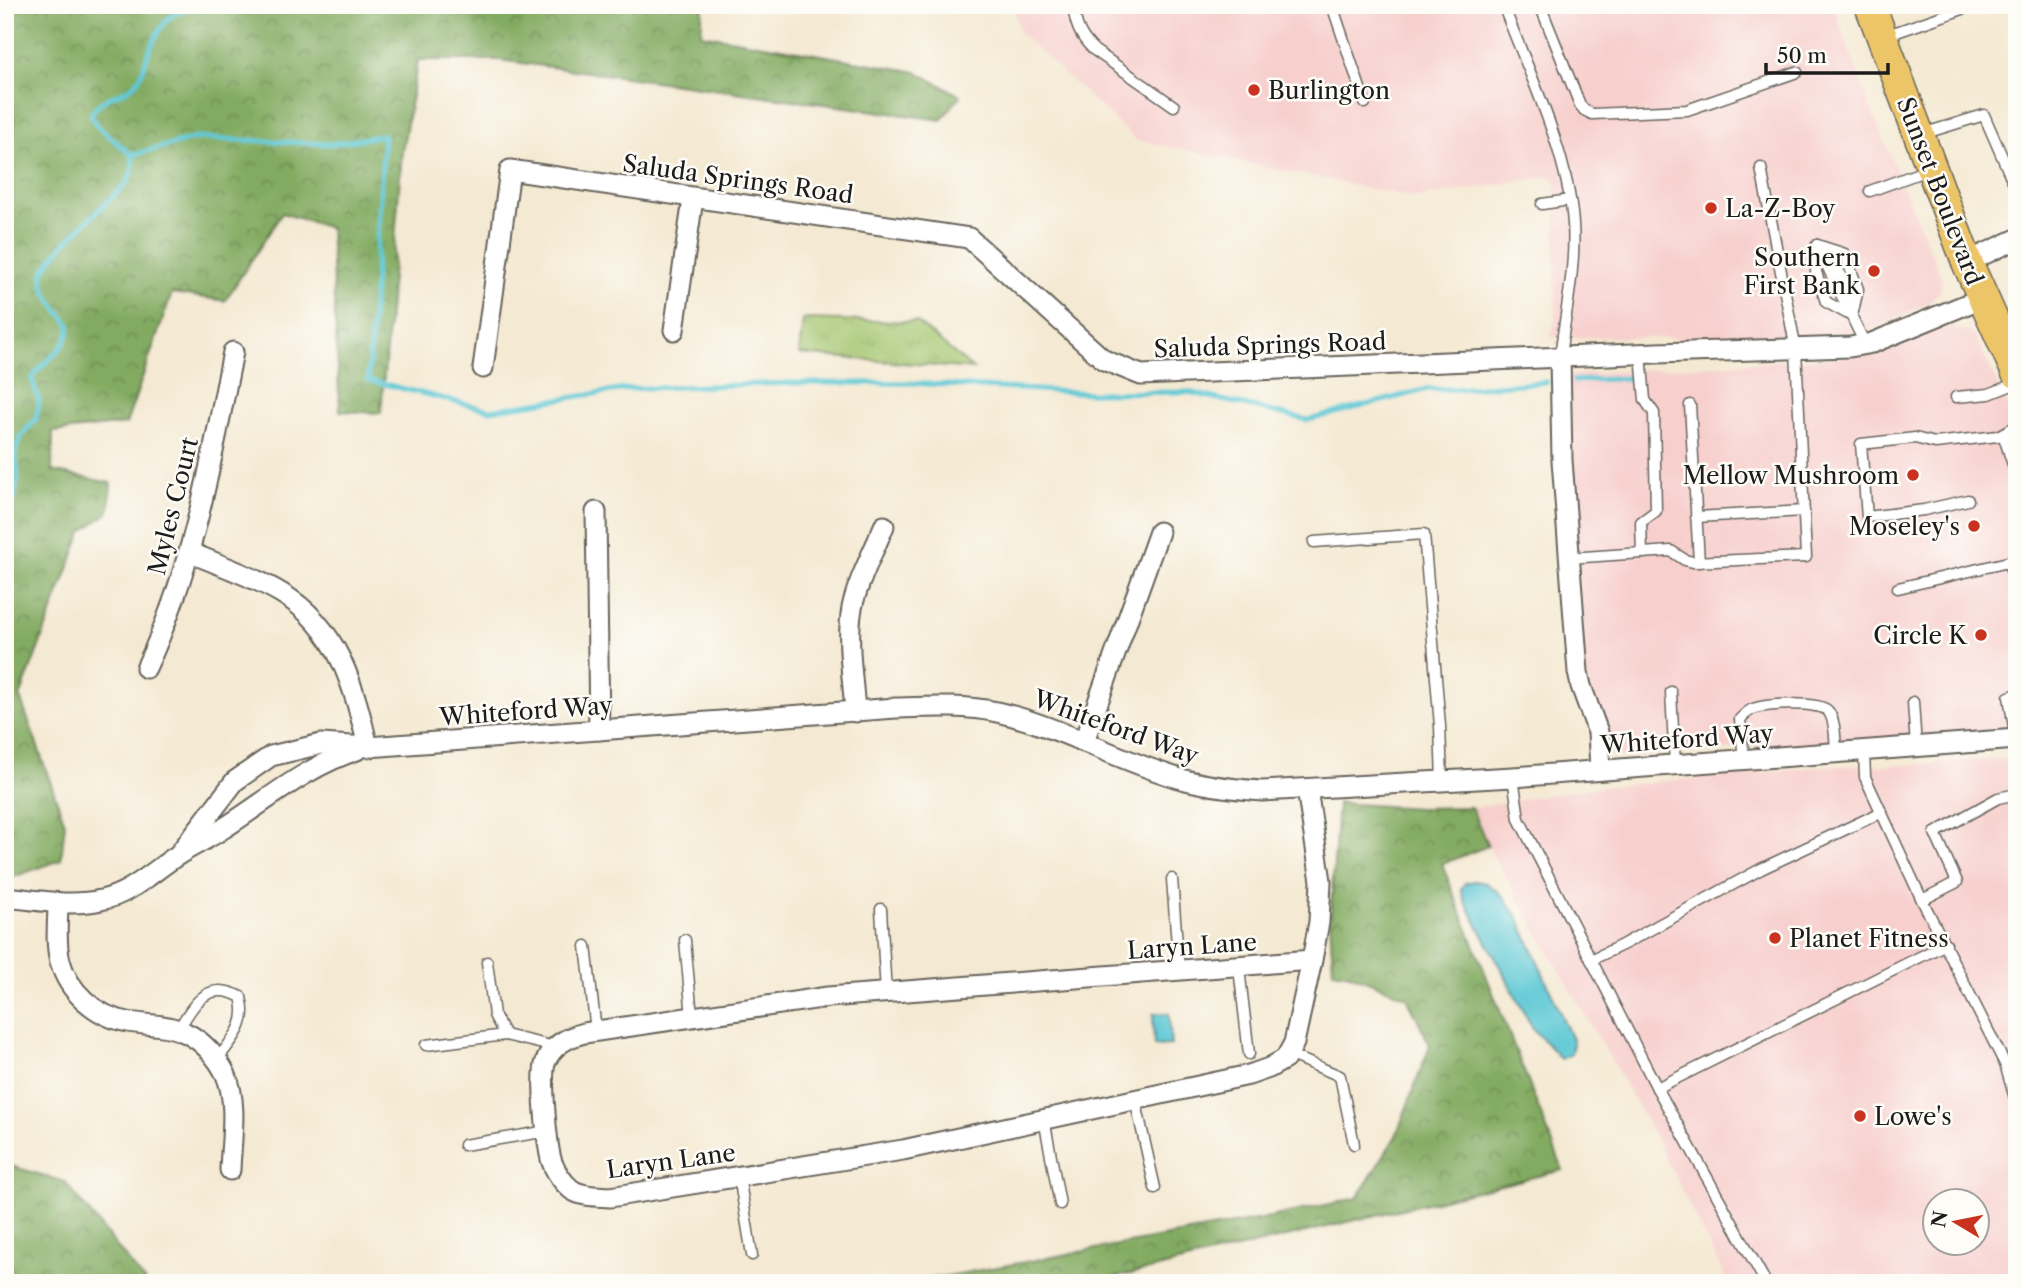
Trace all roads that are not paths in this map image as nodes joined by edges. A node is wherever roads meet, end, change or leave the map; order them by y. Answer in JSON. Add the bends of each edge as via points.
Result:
{"nodes":[{"id":1,"x":1073,"y":5,"type":"edge"},
{"id":2,"x":1332,"y":5,"type":"edge"},
{"id":3,"x":1503,"y":5,"type":"edge"},
{"id":4,"x":1540,"y":5,"type":"edge"},
{"id":5,"x":1870,"y":5,"type":"edge"},
{"id":6,"x":1973,"y":5,"type":"edge"},
{"id":7,"x":1882,"y":37,"type":"junction"},
{"id":8,"x":1797,"y":72,"type":"dead end"},
{"id":9,"x":1365,"y":103,"type":"dead end"},
{"id":10,"x":1174,"y":106,"type":"dead end"},
{"id":11,"x":1918,"y":135,"type":"junction"},
{"id":12,"x":1760,"y":169,"type":"dead end"},
{"id":13,"x":1931,"y":169,"type":"junction"},
{"id":14,"x":1870,"y":191,"type":"dead end"},
{"id":15,"x":2017,"y":191,"type":"edge"},
{"id":16,"x":693,"y":199,"type":"junction"},
{"id":17,"x":1570,"y":200,"type":"junction"},
{"id":18,"x":1542,"y":204,"type":"dead end"},
{"id":19,"x":2017,"y":239,"type":"edge"},
{"id":20,"x":1817,"y":245,"type":"junction"},
{"id":21,"x":1967,"y":262,"type":"junction"},
{"id":22,"x":1982,"y":298,"type":"junction"},
{"id":23,"x":1852,"y":316,"type":"junction"},
{"id":24,"x":674,"y":330,"type":"dead end"},
{"id":25,"x":1865,"y":344,"type":"junction"},
{"id":26,"x":1796,"y":350,"type":"junction"},
{"id":27,"x":233,"y":352,"type":"dead end"},
{"id":28,"x":1641,"y":354,"type":"junction"},
{"id":29,"x":1560,"y":358,"type":"junction"},
{"id":30,"x":483,"y":368,"type":"dead end"},
{"id":31,"x":2017,"y":373,"type":"edge"},
{"id":32,"x":2017,"y":383,"type":"edge"},
{"id":33,"x":1956,"y":397,"type":"dead end"},
{"id":34,"x":1690,"y":405,"type":"dead end"},
{"id":35,"x":2017,"y":426,"type":"edge"},
{"id":36,"x":2003,"y":434,"type":"junction"},
{"id":37,"x":2017,"y":477,"type":"edge"},
{"id":38,"x":1968,"y":500,"type":"dead end"},
{"id":39,"x":1804,"y":511,"type":"junction"},
{"id":40,"x":596,"y":512,"type":"dead end"},
{"id":41,"x":1696,"y":517,"type":"junction"},
{"id":42,"x":884,"y":526,"type":"dead end"},
{"id":43,"x":1159,"y":532,"type":"dead end"},
{"id":44,"x":1314,"y":542,"type":"dead end"},
{"id":45,"x":188,"y":552,"type":"junction"},
{"id":46,"x":1642,"y":552,"type":"junction"},
{"id":47,"x":1569,"y":558,"type":"junction"},
{"id":48,"x":2012,"y":560,"type":"edge"},
{"id":49,"x":1699,"y":562,"type":"junction"},
{"id":50,"x":2017,"y":586,"type":"edge"},
{"id":51,"x":1898,"y":588,"type":"dead end"},
{"id":52,"x":146,"y":668,"type":"dead end"},
{"id":53,"x":1671,"y":692,"type":"dead end"},
{"id":54,"x":2017,"y":694,"type":"edge"},
{"id":55,"x":1913,"y":702,"type":"dead end"},
{"id":56,"x":855,"y":712,"type":"junction"},
{"id":57,"x":599,"y":730,"type":"junction"},
{"id":58,"x":2016,"y":738,"type":"edge"},
{"id":59,"x":1084,"y":741,"type":"junction"},
{"id":60,"x":368,"y":747,"type":"junction"},
{"id":61,"x":1916,"y":747,"type":"junction"},
{"id":62,"x":1864,"y":751,"type":"junction"},
{"id":63,"x":1836,"y":753,"type":"junction"},
{"id":64,"x":1744,"y":760,"type":"junction"},
{"id":65,"x":1675,"y":764,"type":"junction"},
{"id":66,"x":1600,"y":770,"type":"junction"},
{"id":67,"x":1513,"y":777,"type":"junction"},
{"id":68,"x":1442,"y":781,"type":"junction"},
{"id":69,"x":1307,"y":789,"type":"junction"},
{"id":70,"x":2017,"y":794,"type":"edge"},
{"id":71,"x":1882,"y":812,"type":"junction"},
{"id":72,"x":179,"y":854,"type":"junction"},
{"id":73,"x":1172,"y":879,"type":"dead end"},
{"id":74,"x":5,"y":897,"type":"edge"},
{"id":75,"x":1922,"y":900,"type":"junction"},
{"id":76,"x":58,"y":903,"type":"junction"},
{"id":77,"x":881,"y":909,"type":"dead end"},
{"id":78,"x":685,"y":940,"type":"dead end"},
{"id":79,"x":1946,"y":944,"type":"junction"},
{"id":80,"x":586,"y":946,"type":"dead end"},
{"id":81,"x":1312,"y":960,"type":"junction"},
{"id":82,"x":1591,"y":960,"type":"junction"},
{"id":83,"x":487,"y":962,"type":"dead end"},
{"id":84,"x":1239,"y":968,"type":"junction"},
{"id":85,"x":1179,"y":972,"type":"junction"},
{"id":86,"x":886,"y":992,"type":"junction"},
{"id":87,"x":692,"y":1017,"type":"junction"},
{"id":88,"x":178,"y":1030,"type":"junction"},
{"id":89,"x":596,"y":1031,"type":"junction"},
{"id":90,"x":505,"y":1035,"type":"junction"},
{"id":91,"x":426,"y":1045,"type":"dead end"},
{"id":92,"x":556,"y":1047,"type":"junction"},
{"id":93,"x":1249,"y":1054,"type":"dead end"},
{"id":94,"x":1288,"y":1054,"type":"junction"},
{"id":95,"x":217,"y":1060,"type":"junction"},
{"id":96,"x":1657,"y":1088,"type":"junction"},
{"id":97,"x":1135,"y":1099,"type":"junction"},
{"id":98,"x":2017,"y":1105,"type":"edge"},
{"id":99,"x":1044,"y":1119,"type":"junction"},
{"id":100,"x":548,"y":1131,"type":"junction"},
{"id":101,"x":1353,"y":1144,"type":"dead end"},
{"id":102,"x":464,"y":1145,"type":"dead end"},
{"id":103,"x":230,"y":1170,"type":"dead end"},
{"id":104,"x":739,"y":1176,"type":"junction"},
{"id":105,"x":1155,"y":1188,"type":"dead end"},
{"id":106,"x":1060,"y":1204,"type":"dead end"},
{"id":107,"x":752,"y":1255,"type":"dead end"},
{"id":108,"x":1766,"y":1283,"type":"edge"}],
"edges":[{"from":1,"to":10,"type":"lane","via":[[1083,40]]},
{"from":2,"to":9,"type":"lane"},
{"from":3,"to":17,"type":"lane","via":[[1559,153]]},
{"from":4,"to":8,"type":"lane","via":[[1580,105],[1592,114],[1687,110]]},
{"from":5,"to":7,"type":"main road","name":"Sunset Boulevard"},
{"from":6,"to":7,"type":"lane"},
{"from":7,"to":11,"type":"main road","name":"Sunset Boulevard"},
{"from":11,"to":13,"type":"main road","name":"Sunset Boulevard"},
{"from":11,"to":15,"type":"lane","via":[[1984,115]]},
{"from":12,"to":26,"type":"lane"},
{"from":13,"to":14,"type":"lane"},
{"from":13,"to":21,"type":"main road","name":"Sunset Boulevard"},
{"from":16,"to":24,"type":"street"},
{"from":16,"to":29,"type":"street","name":"Saluda Springs Road","via":[[969,238],[1104,360],[1141,375]]},
{"from":16,"to":30,"type":"street","name":"Saluda Springs Road","via":[[510,170]]},
{"from":17,"to":18,"type":"lane"},
{"from":17,"to":29,"type":"lane","via":[[1572,260]]},
{"from":19,"to":21,"type":"street"},
{"from":20,"to":23,"type":"lane"},
{"from":20,"to":23,"type":"lane","via":[[1816,272],[1826,302]]},
{"from":20,"to":23,"type":"lane","via":[[1845,254],[1858,289]]},
{"from":21,"to":22,"type":"main road","name":"Sunset Boulevard"},
{"from":22,"to":25,"type":"street","name":"Saluda Springs Road"},
{"from":22,"to":31,"type":"main road","name":"Sunset Boulevard"},
{"from":23,"to":25,"type":"lane"},
{"from":25,"to":26,"type":"street","name":"Saluda Springs Road"},
{"from":26,"to":28,"type":"street","name":"Saluda Springs Road"},
{"from":26,"to":39,"type":"lane"},
{"from":27,"to":45,"type":"street","name":"Myles Court"},
{"from":28,"to":29,"type":"street","name":"Saluda Springs Road"},
{"from":28,"to":46,"type":"lane","via":[[1645,400],[1654,413],[1656,511],[1641,522]]},
{"from":29,"to":47,"type":"street"},
{"from":32,"to":33,"type":"lane","via":[[1989,394]]},
{"from":34,"to":41,"type":"lane"},
{"from":35,"to":36,"type":"lane"},
{"from":36,"to":37,"type":"lane"},
{"from":36,"to":38,"type":"lane","via":[[1935,443],[1915,438],[1861,444],[1867,517]]},
{"from":39,"to":41,"type":"lane"},
{"from":39,"to":49,"type":"lane","via":[[1806,556]]},
{"from":40,"to":57,"type":"street"},
{"from":41,"to":49,"type":"lane"},
{"from":42,"to":56,"type":"street","via":[[852,611]]},
{"from":43,"to":59,"type":"street"},
{"from":44,"to":68,"type":"lane","via":[[1424,534]]},
{"from":45,"to":52,"type":"street","name":"Myles Court","via":[[165,628]]},
{"from":45,"to":60,"type":"street","via":[[280,592],[312,619],[333,645],[350,678]]},
{"from":46,"to":47,"type":"lane"},
{"from":46,"to":49,"type":"lane","via":[[1671,551]]},
{"from":47,"to":66,"type":"street","via":[[1578,672],[1598,732]]},
{"from":48,"to":50,"type":"lane"},
{"from":48,"to":51,"type":"lane"},
{"from":53,"to":65,"type":"lane"},
{"from":54,"to":58,"type":"lane","via":[[2009,697]]},
{"from":55,"to":61,"type":"lane"},
{"from":56,"to":57,"type":"street","name":"Whiteford Way"},
{"from":56,"to":59,"type":"street","name":"Whiteford Way","via":[[930,707],[995,711]]},
{"from":57,"to":60,"type":"street","name":"Whiteford Way"},
{"from":58,"to":61,"type":"street","name":"Whiteford Way"},
{"from":59,"to":69,"type":"street","name":"Whiteford Way","via":[[1155,771],[1198,783],[1262,791]]},
{"from":60,"to":72,"type":"street","name":"Whiteford Way","via":[[312,768]]},
{"from":60,"to":72,"type":"street","name":"Whiteford Way","via":[[321,744],[271,756],[235,781]]},
{"from":61,"to":62,"type":"street","name":"Whiteford Way"},
{"from":62,"to":63,"type":"street","name":"Whiteford Way"},
{"from":62,"to":71,"type":"lane","via":[[1865,777]]},
{"from":63,"to":64,"type":"street","name":"Whiteford Way"},
{"from":63,"to":64,"type":"lane","via":[[1829,711],[1809,704],[1748,711],[1740,719]]},
{"from":64,"to":65,"type":"street","name":"Whiteford Way"},
{"from":65,"to":66,"type":"street","name":"Whiteford Way"},
{"from":66,"to":67,"type":"street","name":"Whiteford Way"},
{"from":67,"to":68,"type":"street","name":"Whiteford Way"},
{"from":67,"to":82,"type":"lane","via":[[1519,819]]},
{"from":68,"to":69,"type":"street","name":"Whiteford Way"},
{"from":69,"to":81,"type":"street","via":[[1321,881]]},
{"from":70,"to":75,"type":"lane","via":[[1998,798],[1935,833],[1957,882]]},
{"from":71,"to":75,"type":"lane"},
{"from":71,"to":82,"type":"lane","via":[[1761,869]]},
{"from":72,"to":76,"type":"street","name":"Whiteford Way","via":[[121,893],[103,900]]},
{"from":73,"to":85,"type":"lane"},
{"from":74,"to":76,"type":"street","name":"Whiteford Way"},
{"from":75,"to":79,"type":"lane"},
{"from":76,"to":88,"type":"street","via":[[60,961],[78,994],[114,1019]]},
{"from":77,"to":86,"type":"lane"},
{"from":78,"to":87,"type":"lane"},
{"from":79,"to":96,"type":"lane"},
{"from":79,"to":98,"type":"lane","via":[[2005,1063]]},
{"from":80,"to":89,"type":"lane"},
{"from":81,"to":84,"type":"street","name":"Laryn Lane"},
{"from":81,"to":94,"type":"street"},
{"from":82,"to":96,"type":"lane"},
{"from":83,"to":90,"type":"lane","via":[[494,1015]]},
{"from":84,"to":85,"type":"street","name":"Laryn Lane"},
{"from":84,"to":93,"type":"lane"},
{"from":85,"to":86,"type":"street","name":"Laryn Lane"},
{"from":86,"to":87,"type":"street","name":"Laryn Lane"},
{"from":87,"to":89,"type":"street","name":"Laryn Lane"},
{"from":88,"to":95,"type":"street"},
{"from":88,"to":95,"type":"lane","via":[[203,996],[217,990],[241,997],[245,1009],[242,1026]]},
{"from":89,"to":92,"type":"street","name":"Laryn Lane","via":[[568,1037]]},
{"from":90,"to":91,"type":"lane"},
{"from":90,"to":92,"type":"lane"},
{"from":92,"to":100,"type":"street","name":"Laryn Lane","via":[[543,1076]]},
{"from":94,"to":97,"type":"street","name":"Laryn Lane","via":[[1249,1075]]},
{"from":94,"to":101,"type":"lane","via":[[1340,1076]]},
{"from":95,"to":103,"type":"street","via":[[230,1091]]},
{"from":96,"to":108,"type":"lane"},
{"from":97,"to":99,"type":"street","name":"Laryn Lane"},
{"from":97,"to":105,"type":"lane"},
{"from":99,"to":104,"type":"street","name":"Laryn Lane","via":[[903,1150]]},
{"from":99,"to":106,"type":"lane"},
{"from":100,"to":102,"type":"lane"},
{"from":100,"to":104,"type":"street","name":"Laryn Lane","via":[[558,1175],[573,1190],[589,1196],[610,1197]]},
{"from":104,"to":107,"type":"lane"}]}
